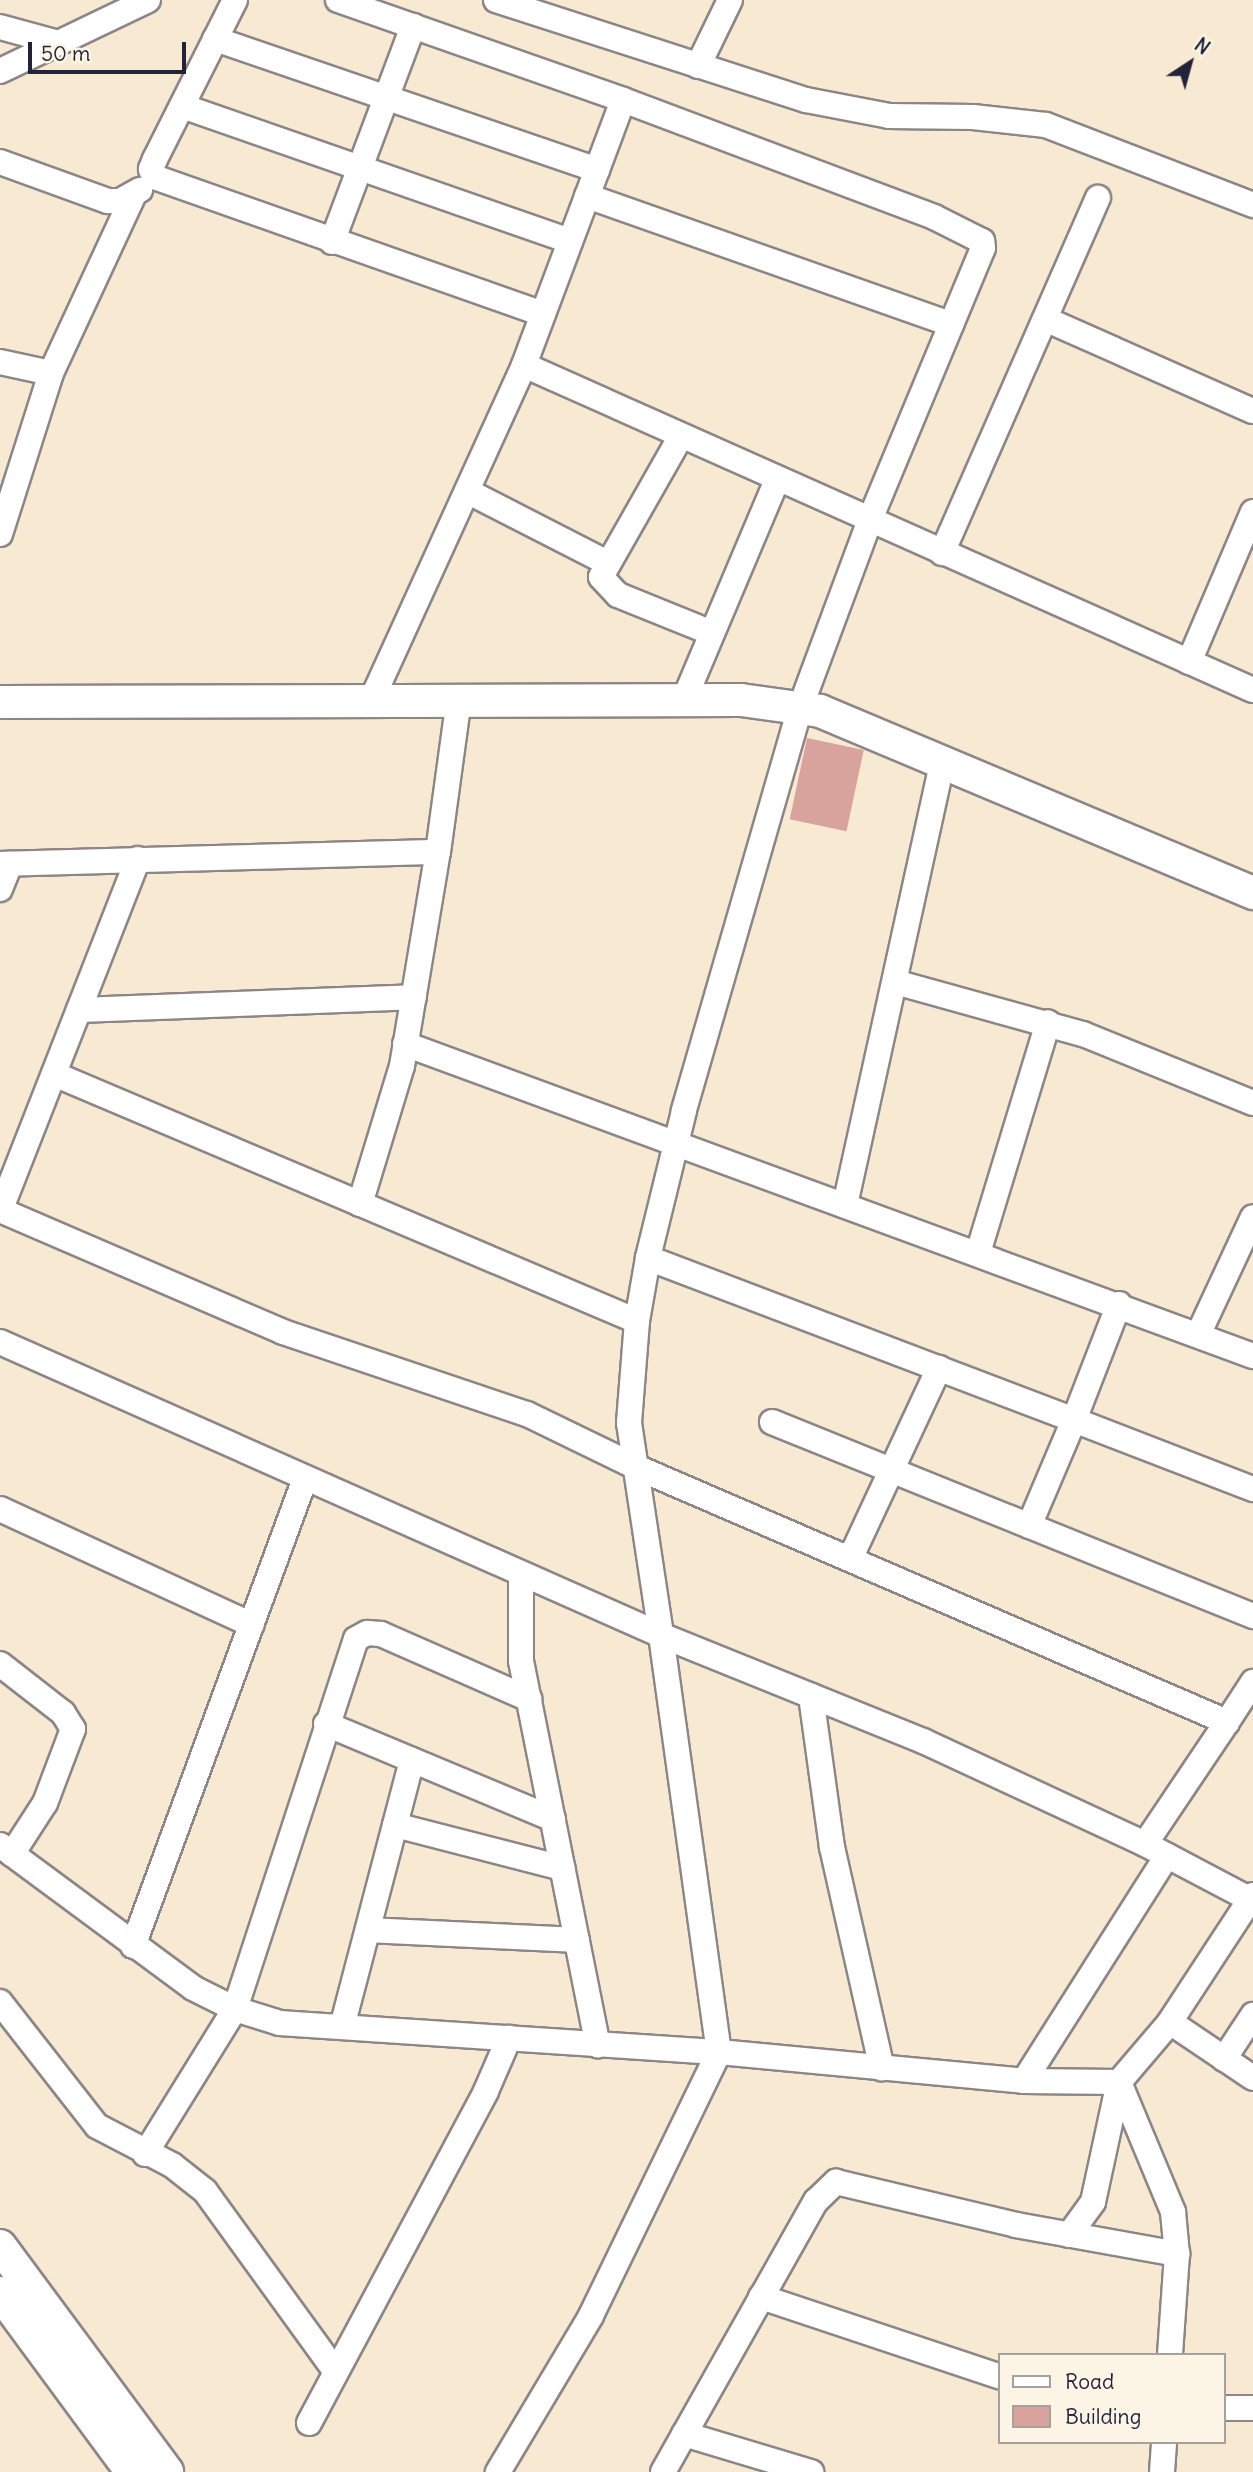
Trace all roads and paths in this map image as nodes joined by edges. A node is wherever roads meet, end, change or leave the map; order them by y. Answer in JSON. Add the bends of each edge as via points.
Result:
{"nodes":[{"id":1,"x":148,"y":0,"type":"edge"},
{"id":2,"x":235,"y":0,"type":"edge"},
{"id":3,"x":338,"y":0,"type":"edge"},
{"id":4,"x":496,"y":0,"type":"edge"},
{"id":5,"x":730,"y":0,"type":"edge"},
{"id":6,"x":413,"y":26,"type":"junction"},
{"id":7,"x":0,"y":27,"type":"edge"},
{"id":8,"x":215,"y":39,"type":"junction"},
{"id":9,"x":55,"y":42,"type":"junction"},
{"id":10,"x":698,"y":66,"type":"junction"},
{"id":11,"x":0,"y":71,"type":"edge"},
{"id":12,"x":386,"y":99,"type":"junction"},
{"id":13,"x":623,"y":100,"type":"junction"},
{"id":14,"x":182,"y":106,"type":"junction"},
{"id":15,"x":0,"y":162,"type":"edge"},
{"id":16,"x":360,"y":169,"type":"junction"},
{"id":17,"x":597,"y":170,"type":"junction"},
{"id":18,"x":154,"y":177,"type":"junction"},
{"id":19,"x":133,"y":196,"type":"junction"},
{"id":20,"x":587,"y":196,"type":"junction"},
{"id":21,"x":1098,"y":198,"type":"dead end"},
{"id":22,"x":1253,"y":205,"type":"edge"},
{"id":23,"x":570,"y":241,"type":"junction"},
{"id":24,"x":332,"y":242,"type":"junction"},
{"id":25,"x":543,"y":314,"type":"junction"},
{"id":26,"x":1045,"y":319,"type":"junction"},
{"id":27,"x":951,"y":324,"type":"junction"},
{"id":28,"x":0,"y":362,"type":"edge"},
{"id":29,"x":524,"y":365,"type":"junction"},
{"id":30,"x":51,"y":373,"type":"junction"},
{"id":31,"x":1253,"y":411,"type":"edge"},
{"id":32,"x":681,"y":436,"type":"junction"},
{"id":33,"x":777,"y":480,"type":"junction"},
{"id":34,"x":8,"y":488,"type":"edge"},
{"id":35,"x":467,"y":491,"type":"junction"},
{"id":36,"x":1253,"y":512,"type":"edge"},
{"id":37,"x":870,"y":520,"type":"junction"},
{"id":38,"x":0,"y":534,"type":"edge"},
{"id":39,"x":942,"y":553,"type":"junction"},
{"id":40,"x":606,"y":562,"type":"junction"},
{"id":41,"x":712,"y":633,"type":"junction"},
{"id":42,"x":1189,"y":662,"type":"junction"},
{"id":43,"x":1253,"y":690,"type":"edge"},
{"id":44,"x":458,"y":698,"type":"junction"},
{"id":45,"x":372,"y":699,"type":"junction"},
{"id":46,"x":684,"y":700,"type":"junction"},
{"id":47,"x":0,"y":702,"type":"edge"},
{"id":48,"x":800,"y":708,"type":"junction"},
{"id":49,"x":942,"y":764,"type":"junction"},
{"id":50,"x":439,"y":852,"type":"junction"},
{"id":51,"x":138,"y":859,"type":"junction"},
{"id":52,"x":5,"y":864,"type":"edge"},
{"id":53,"x":0,"y":889,"type":"edge"},
{"id":54,"x":1253,"y":892,"type":"edge"},
{"id":55,"x":895,"y":982,"type":"junction"},
{"id":56,"x":414,"y":997,"type":"junction"},
{"id":57,"x":79,"y":1010,"type":"junction"},
{"id":58,"x":1048,"y":1022,"type":"junction"},
{"id":59,"x":405,"y":1044,"type":"junction"},
{"id":60,"x":54,"y":1074,"type":"junction"},
{"id":61,"x":1253,"y":1103,"type":"edge"},
{"id":62,"x":678,"y":1145,"type":"junction"},
{"id":63,"x":360,"y":1204,"type":"junction"},
{"id":64,"x":845,"y":1205,"type":"junction"},
{"id":65,"x":0,"y":1210,"type":"edge"},
{"id":66,"x":1253,"y":1217,"type":"edge"},
{"id":67,"x":978,"y":1253,"type":"junction"},
{"id":68,"x":648,"y":1258,"type":"junction"},
{"id":69,"x":1119,"y":1304,"type":"junction"},
{"id":70,"x":637,"y":1321,"type":"junction"},
{"id":71,"x":1198,"y":1335,"type":"junction"},
{"id":72,"x":0,"y":1342,"type":"edge"},
{"id":73,"x":1253,"y":1356,"type":"edge"},
{"id":74,"x":939,"y":1368,"type":"junction"},
{"id":75,"x":1074,"y":1420,"type":"junction"},
{"id":76,"x":772,"y":1422,"type":"dead end"},
{"id":77,"x":636,"y":1467,"type":"junction"},
{"id":78,"x":892,"y":1471,"type":"junction"},
{"id":79,"x":305,"y":1479,"type":"junction"},
{"id":80,"x":1253,"y":1489,"type":"edge"},
{"id":81,"x":0,"y":1509,"type":"edge"},
{"id":82,"x":1029,"y":1526,"type":"junction"},
{"id":83,"x":850,"y":1559,"type":"junction"},
{"id":84,"x":522,"y":1575,"type":"junction"},
{"id":85,"x":1253,"y":1616,"type":"edge"},
{"id":86,"x":251,"y":1625,"type":"junction"},
{"id":87,"x":661,"y":1635,"type":"junction"},
{"id":88,"x":0,"y":1664,"type":"edge"},
{"id":89,"x":1253,"y":1682,"type":"edge"},
{"id":90,"x":811,"y":1696,"type":"junction"},
{"id":91,"x":529,"y":1699,"type":"junction"},
{"id":92,"x":1227,"y":1722,"type":"junction"},
{"id":93,"x":326,"y":1724,"type":"junction"},
{"id":94,"x":412,"y":1760,"type":"junction"},
{"id":95,"x":553,"y":1819,"type":"junction"},
{"id":96,"x":395,"y":1825,"type":"junction"},
{"id":97,"x":1145,"y":1844,"type":"junction"},
{"id":98,"x":6,"y":1850,"type":"edge"},
{"id":99,"x":1167,"y":1856,"type":"junction"},
{"id":100,"x":563,"y":1868,"type":"junction"},
{"id":101,"x":1252,"y":1898,"type":"edge"},
{"id":102,"x":368,"y":1930,"type":"junction"},
{"id":103,"x":577,"y":1940,"type":"junction"},
{"id":104,"x":133,"y":1947,"type":"junction"},
{"id":105,"x":0,"y":2002,"type":"edge"},
{"id":106,"x":235,"y":2009,"type":"junction"},
{"id":107,"x":1253,"y":2015,"type":"edge"},
{"id":108,"x":1170,"y":2022,"type":"junction"},
{"id":109,"x":342,"y":2027,"type":"junction"},
{"id":110,"x":509,"y":2038,"type":"junction"},
{"id":111,"x":598,"y":2045,"type":"junction"},
{"id":112,"x":719,"y":2052,"type":"junction"},
{"id":113,"x":1224,"y":2059,"type":"junction"},
{"id":114,"x":882,"y":2068,"type":"junction"},
{"id":115,"x":1253,"y":2078,"type":"edge"},
{"id":116,"x":1024,"y":2081,"type":"junction"},
{"id":117,"x":1119,"y":2082,"type":"junction"},
{"id":118,"x":145,"y":2154,"type":"junction"},
{"id":119,"x":1069,"y":2235,"type":"junction"},
{"id":120,"x":0,"y":2246,"type":"edge"},
{"id":121,"x":1177,"y":2255,"type":"junction"},
{"id":122,"x":0,"y":2293,"type":"edge"},
{"id":123,"x":761,"y":2297,"type":"junction"},
{"id":124,"x":1170,"y":2353,"type":"edge"},
{"id":125,"x":336,"y":2372,"type":"junction"},
{"id":126,"x":998,"y":2376,"type":"edge"},
{"id":127,"x":1225,"y":2408,"type":"edge"},
{"id":128,"x":1253,"y":2408,"type":"edge"},
{"id":129,"x":309,"y":2423,"type":"dead end"},
{"id":130,"x":684,"y":2434,"type":"junction"},
{"id":131,"x":1164,"y":2444,"type":"edge"},
{"id":132,"x":132,"y":2472,"type":"edge"},
{"id":133,"x":167,"y":2472,"type":"edge"},
{"id":134,"x":498,"y":2472,"type":"edge"},
{"id":135,"x":663,"y":2472,"type":"edge"},
{"id":136,"x":811,"y":2472,"type":"edge"},
{"id":137,"x":1162,"y":2472,"type":"edge"}],
"edges":[{"from":1,"to":9,"type":"street"},
{"from":2,"to":8,"type":"street"},
{"from":3,"to":6,"type":"street"},
{"from":4,"to":10,"type":"street"},
{"from":5,"to":10,"type":"street"},
{"from":6,"to":12,"type":"street"},
{"from":6,"to":13,"type":"street"},
{"from":7,"to":9,"type":"street"},
{"from":8,"to":12,"type":"street"},
{"from":8,"to":14,"type":"street"},
{"from":9,"to":11,"type":"street"},
{"from":10,"to":22,"type":"street","via":[[806,100],[889,116],[973,117],[1046,125]]},
{"from":12,"to":16,"type":"street"},
{"from":12,"to":17,"type":"street"},
{"from":13,"to":17,"type":"street"},
{"from":13,"to":27,"type":"street","via":[[977,235],[983,248]]},
{"from":14,"to":16,"type":"street"},
{"from":14,"to":18,"type":"street","via":[[151,169]]},
{"from":15,"to":19,"type":"street","via":[[108,201]]},
{"from":16,"to":23,"type":"street"},
{"from":16,"to":24,"type":"street"},
{"from":17,"to":20,"type":"street"},
{"from":18,"to":19,"type":"street"},
{"from":18,"to":24,"type":"street"},
{"from":19,"to":30,"type":"street"},
{"from":20,"to":23,"type":"street"},
{"from":20,"to":27,"type":"street"},
{"from":21,"to":26,"type":"street"},
{"from":23,"to":25,"type":"street"},
{"from":24,"to":25,"type":"street"},
{"from":25,"to":29,"type":"street"},
{"from":26,"to":31,"type":"street"},
{"from":26,"to":39,"type":"street"},
{"from":27,"to":37,"type":"street"},
{"from":28,"to":30,"type":"street"},
{"from":29,"to":32,"type":"street"},
{"from":29,"to":35,"type":"street"},
{"from":30,"to":34,"type":"street"},
{"from":32,"to":33,"type":"street"},
{"from":32,"to":40,"type":"street"},
{"from":33,"to":37,"type":"street"},
{"from":33,"to":41,"type":"street"},
{"from":34,"to":38,"type":"street"},
{"from":35,"to":40,"type":"street"},
{"from":35,"to":45,"type":"street"},
{"from":36,"to":42,"type":"street"},
{"from":37,"to":39,"type":"street"},
{"from":37,"to":48,"type":"street"},
{"from":39,"to":42,"type":"street"},
{"from":40,"to":41,"type":"street","via":[[601,577],[607,589]]},
{"from":41,"to":46,"type":"street"},
{"from":42,"to":43,"type":"street"},
{"from":44,"to":45,"type":"main road"},
{"from":44,"to":46,"type":"main road"},
{"from":44,"to":50,"type":"street"},
{"from":45,"to":47,"type":"main road","via":[[247,705]]},
{"from":46,"to":48,"type":"main road","via":[[741,700]]},
{"from":48,"to":49,"type":"main road","via":[[820,711]]},
{"from":48,"to":62,"type":"street"},
{"from":49,"to":54,"type":"main road"},
{"from":49,"to":55,"type":"street"},
{"from":50,"to":51,"type":"street"},
{"from":50,"to":56,"type":"street"},
{"from":51,"to":52,"type":"street"},
{"from":51,"to":57,"type":"street"},
{"from":52,"to":53,"type":"street"},
{"from":55,"to":58,"type":"street"},
{"from":55,"to":64,"type":"street"},
{"from":56,"to":57,"type":"street"},
{"from":56,"to":59,"type":"street"},
{"from":57,"to":60,"type":"street"},
{"from":58,"to":61,"type":"street"},
{"from":58,"to":67,"type":"street"},
{"from":59,"to":62,"type":"street"},
{"from":59,"to":63,"type":"street","via":[[392,1108]]},
{"from":60,"to":63,"type":"street"},
{"from":60,"to":65,"type":"street"},
{"from":62,"to":64,"type":"street"},
{"from":62,"to":68,"type":"street"},
{"from":63,"to":70,"type":"street"},
{"from":64,"to":67,"type":"street"},
{"from":65,"to":77,"type":"street","via":[[283,1332],[527,1414]]},
{"from":66,"to":71,"type":"street"},
{"from":67,"to":69,"type":"street"},
{"from":68,"to":70,"type":"street"},
{"from":68,"to":74,"type":"street"},
{"from":69,"to":71,"type":"street"},
{"from":69,"to":75,"type":"street"},
{"from":70,"to":77,"type":"street","via":[[629,1423]]},
{"from":71,"to":73,"type":"street"},
{"from":72,"to":79,"type":"street"},
{"from":74,"to":75,"type":"street"},
{"from":74,"to":78,"type":"street"},
{"from":75,"to":80,"type":"street"},
{"from":75,"to":82,"type":"street"},
{"from":76,"to":78,"type":"street"},
{"from":77,"to":83,"type":"street"},
{"from":77,"to":87,"type":"street"},
{"from":78,"to":82,"type":"street"},
{"from":78,"to":83,"type":"street"},
{"from":79,"to":84,"type":"street"},
{"from":79,"to":86,"type":"street"},
{"from":81,"to":86,"type":"street"},
{"from":82,"to":85,"type":"street"},
{"from":83,"to":92,"type":"street"},
{"from":84,"to":87,"type":"street"},
{"from":84,"to":91,"type":"street","via":[[519,1627]]},
{"from":86,"to":104,"type":"street"},
{"from":87,"to":90,"type":"street"},
{"from":87,"to":112,"type":"street"},
{"from":88,"to":98,"type":"street","via":[[63,1713],[73,1729],[45,1803]]},
{"from":89,"to":92,"type":"street"},
{"from":90,"to":97,"type":"street","via":[[923,1741]]},
{"from":90,"to":114,"type":"street","via":[[832,1847]]},
{"from":91,"to":93,"type":"street","via":[[381,1634],[367,1633],[349,1651]]},
{"from":91,"to":95,"type":"street"},
{"from":92,"to":97,"type":"street"},
{"from":93,"to":94,"type":"street"},
{"from":93,"to":106,"type":"street"},
{"from":94,"to":95,"type":"street"},
{"from":94,"to":96,"type":"street"},
{"from":95,"to":100,"type":"street"},
{"from":96,"to":100,"type":"street"},
{"from":96,"to":102,"type":"street"},
{"from":97,"to":99,"type":"street"},
{"from":98,"to":104,"type":"street"},
{"from":99,"to":101,"type":"street"},
{"from":99,"to":116,"type":"street"},
{"from":100,"to":103,"type":"street"},
{"from":101,"to":108,"type":"street"},
{"from":102,"to":103,"type":"street"},
{"from":102,"to":109,"type":"street"},
{"from":103,"to":111,"type":"street"},
{"from":104,"to":106,"type":"street","via":[[193,1988]]},
{"from":105,"to":118,"type":"street","via":[[82,2112],[106,2133]]},
{"from":106,"to":109,"type":"street","via":[[280,2023]]},
{"from":106,"to":118,"type":"street"},
{"from":107,"to":113,"type":"street"},
{"from":108,"to":113,"type":"street"},
{"from":108,"to":117,"type":"street"},
{"from":109,"to":110,"type":"street"},
{"from":110,"to":111,"type":"street"},
{"from":110,"to":125,"type":"street","via":[[486,2091]]},
{"from":111,"to":112,"type":"street"},
{"from":112,"to":114,"type":"street"},
{"from":112,"to":134,"type":"street","via":[[591,2316]]},
{"from":113,"to":115,"type":"street"},
{"from":114,"to":116,"type":"street"},
{"from":116,"to":117,"type":"street"},
{"from":117,"to":119,"type":"street","via":[[1093,2202]]},
{"from":117,"to":121,"type":"street","via":[[1164,2180]]},
{"from":118,"to":125,"type":"street","via":[[189,2175],[205,2192]]},
{"from":119,"to":121,"type":"street"},
{"from":119,"to":123,"type":"street","via":[[836,2182],[816,2201]]},
{"from":120,"to":133,"type":"main road"},
{"from":121,"to":124,"type":"street"},
{"from":122,"to":132,"type":"main road"},
{"from":123,"to":126,"type":"street"},
{"from":123,"to":130,"type":"street"},
{"from":125,"to":129,"type":"street"},
{"from":127,"to":128,"type":"street"},
{"from":130,"to":135,"type":"street"},
{"from":130,"to":136,"type":"street"},
{"from":131,"to":137,"type":"street"}]}
